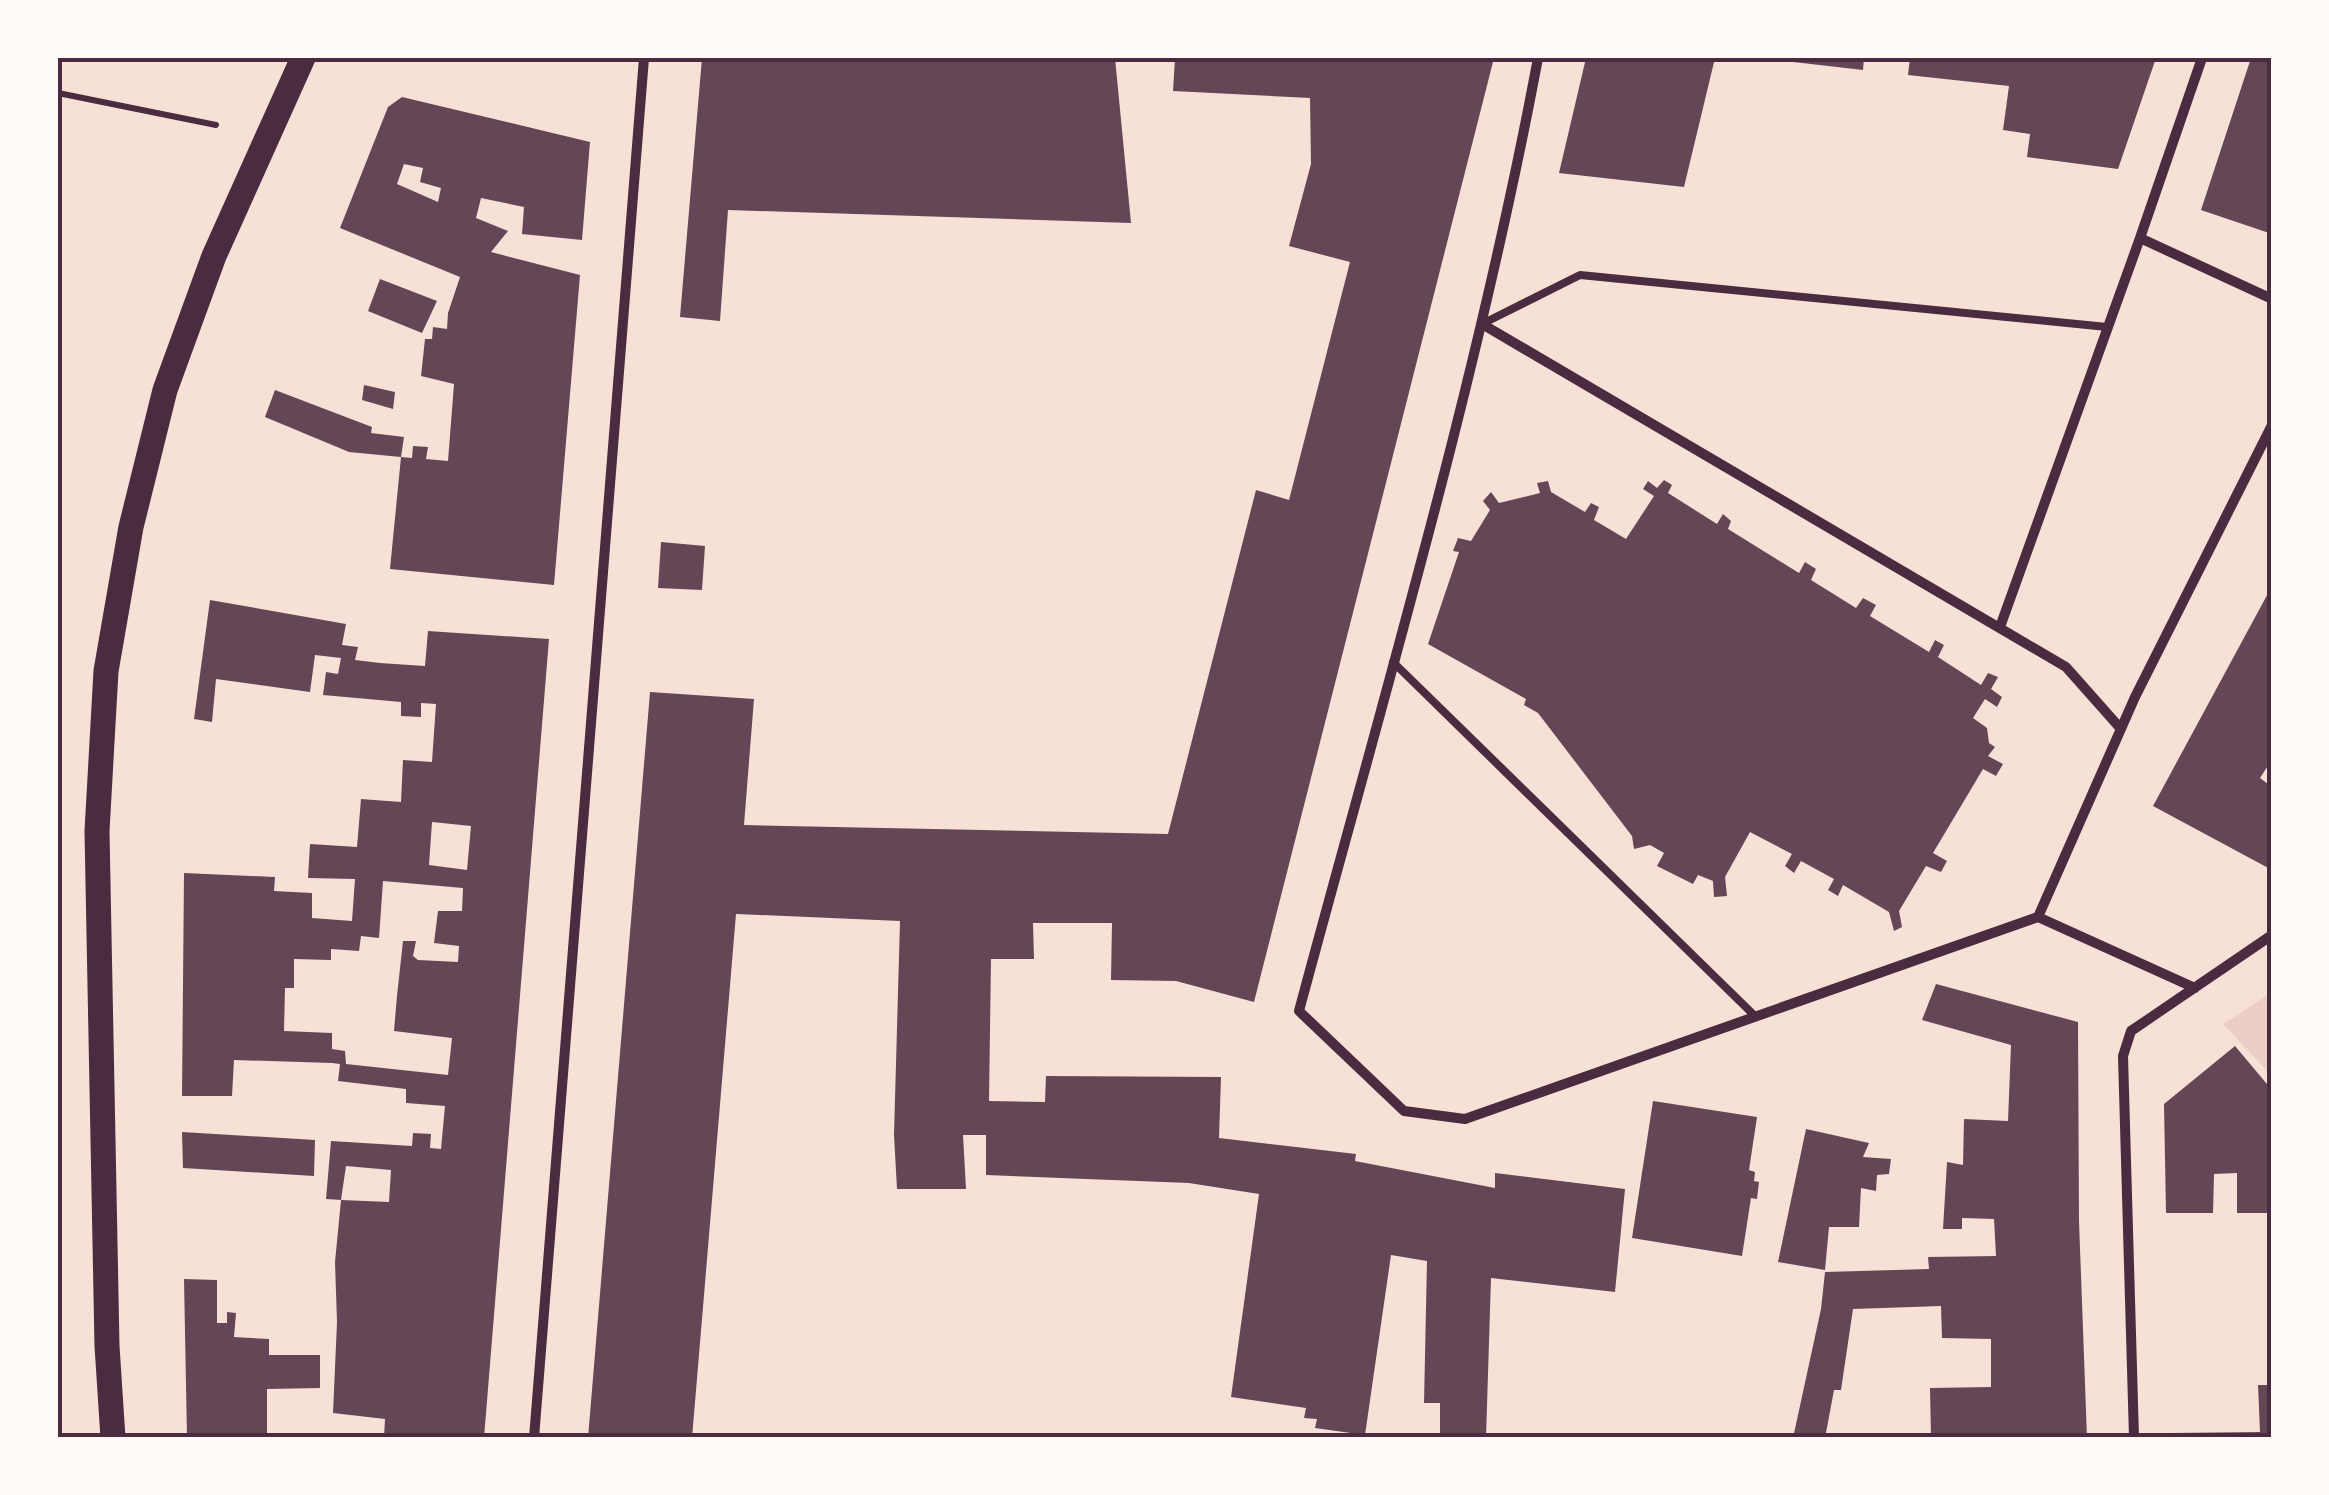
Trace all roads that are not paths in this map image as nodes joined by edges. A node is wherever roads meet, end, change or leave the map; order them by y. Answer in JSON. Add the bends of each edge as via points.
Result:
{"nodes":[{"id":1,"x":302,"y":58,"type":"edge"},
{"id":2,"x":644,"y":58,"type":"edge"},
{"id":3,"x":1538,"y":58,"type":"edge"},
{"id":4,"x":2202,"y":58,"type":"edge"},
{"id":5,"x":2140,"y":238,"type":"junction"},
{"id":6,"x":2272,"y":299,"type":"edge"},
{"id":7,"x":1482,"y":324,"type":"junction"},
{"id":8,"x":2107,"y":328,"type":"junction"},
{"id":9,"x":2272,"y":425,"type":"edge"},
{"id":10,"x":2000,"y":626,"type":"junction"},
{"id":11,"x":1393,"y":662,"type":"junction"},
{"id":12,"x":2121,"y":729,"type":"junction"},
{"id":13,"x":2038,"y":917,"type":"junction"},
{"id":14,"x":2272,"y":935,"type":"edge"},
{"id":15,"x":2195,"y":988,"type":"junction"},
{"id":16,"x":1755,"y":1016,"type":"junction"},
{"id":17,"x":113,"y":1438,"type":"edge"},
{"id":18,"x":534,"y":1438,"type":"edge"},
{"id":19,"x":2134,"y":1438,"type":"edge"}],
"edges":[{"from":1,"to":17,"type":"main road","via":[[214,256],[165,390],[131,527],[106,672],[96,831]]},
{"from":2,"to":18,"type":"street"},
{"from":3,"to":7,"type":"street"},
{"from":4,"to":5,"type":"street"},
{"from":5,"to":6,"type":"street"},
{"from":5,"to":8,"type":"street"},
{"from":7,"to":8,"type":"lane","via":[[1580,275]]},
{"from":7,"to":10,"type":"street"},
{"from":7,"to":11,"type":"street"},
{"from":8,"to":10,"type":"street"},
{"from":9,"to":12,"type":"street"},
{"from":10,"to":12,"type":"street","via":[[2066,667]]},
{"from":11,"to":16,"type":"lane"},
{"from":11,"to":16,"type":"street","via":[[1299,1010],[1404,1111],[1465,1119]]},
{"from":12,"to":13,"type":"street"},
{"from":13,"to":15,"type":"street"},
{"from":13,"to":16,"type":"street"},
{"from":14,"to":15,"type":"street"},
{"from":15,"to":19,"type":"street","via":[[2131,1032],[2124,1056]]}]}
